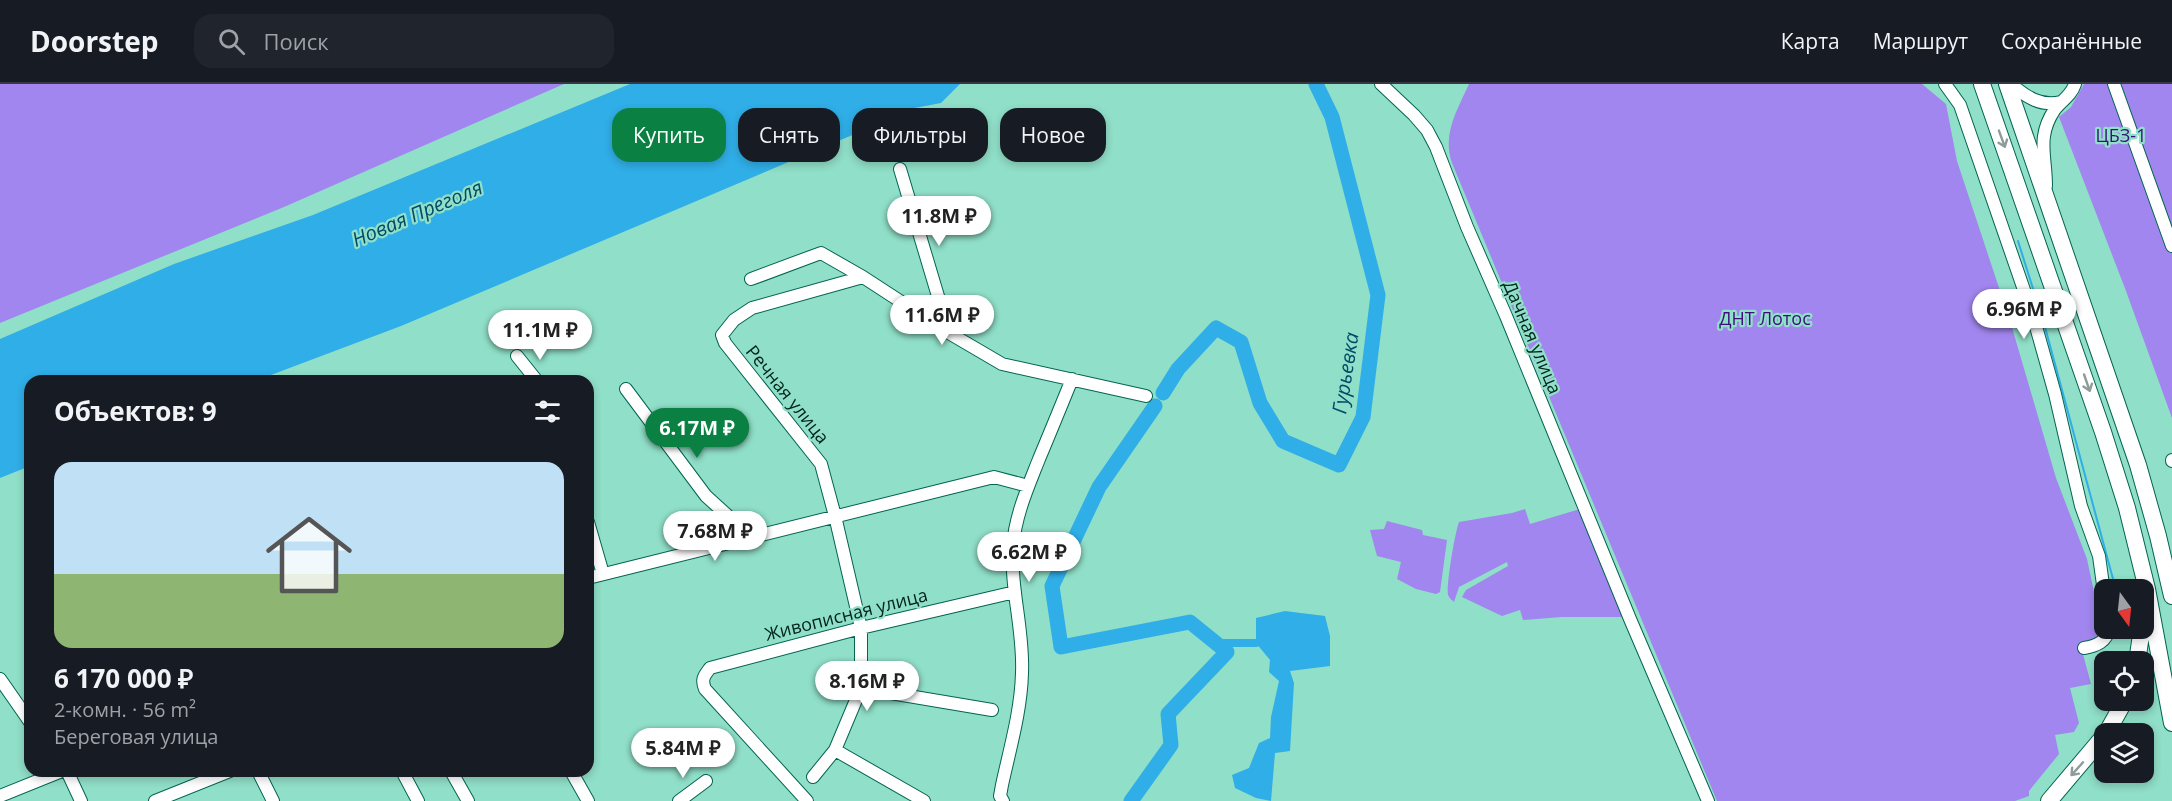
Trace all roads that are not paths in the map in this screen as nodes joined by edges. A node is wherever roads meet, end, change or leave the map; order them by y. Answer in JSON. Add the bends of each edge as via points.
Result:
{"nodes":[{"id":1,"x":1381,"y":84,"type":"edge"},
{"id":2,"x":1946,"y":84,"type":"edge"},
{"id":3,"x":1982,"y":84,"type":"edge"},
{"id":4,"x":2009,"y":84,"type":"edge"},
{"id":5,"x":2075,"y":84,"type":"edge"},
{"id":6,"x":2114,"y":84,"type":"edge"},
{"id":7,"x":2061,"y":102,"type":"junction"},
{"id":8,"x":900,"y":169,"type":"dead end"},
{"id":9,"x":2049,"y":202,"type":"junction"},
{"id":10,"x":2172,"y":246,"type":"edge"},
{"id":11,"x":863,"y":277,"type":"junction"},
{"id":12,"x":751,"y":279,"type":"dead end"},
{"id":13,"x":949,"y":333,"type":"junction"},
{"id":14,"x":518,"y":356,"type":"dead end"},
{"id":15,"x":532,"y":375,"type":"edge"},
{"id":16,"x":1072,"y":379,"type":"junction"},
{"id":17,"x":626,"y":389,"type":"dead end"},
{"id":18,"x":1146,"y":396,"type":"dead end"},
{"id":19,"x":1028,"y":486,"type":"junction"},
{"id":20,"x":835,"y":516,"type":"junction"},
{"id":21,"x":744,"y":539,"type":"junction"},
{"id":22,"x":594,"y":543,"type":"edge"},
{"id":23,"x":2172,"y":548,"type":"edge"},
{"id":24,"x":603,"y":574,"type":"junction"},
{"id":25,"x":594,"y":576,"type":"edge"},
{"id":26,"x":2102,"y":579,"type":"edge"},
{"id":27,"x":2145,"y":579,"type":"edge"},
{"id":28,"x":1015,"y":592,"type":"junction"},
{"id":29,"x":2172,"y":596,"type":"edge"},
{"id":30,"x":2154,"y":627,"type":"edge"},
{"id":31,"x":861,"y":628,"type":"junction"},
{"id":32,"x":2104,"y":639,"type":"edge"},
{"id":33,"x":2084,"y":648,"type":"dead end"},
{"id":34,"x":0,"y":679,"type":"edge"},
{"id":35,"x":861,"y":688,"type":"junction"},
{"id":36,"x":992,"y":710,"type":"dead end"},
{"id":37,"x":24,"y":713,"type":"edge"},
{"id":38,"x":2172,"y":723,"type":"edge"},
{"id":39,"x":2094,"y":748,"type":"edge"},
{"id":40,"x":835,"y":750,"type":"junction"},
{"id":41,"x":48,"y":777,"type":"edge"},
{"id":42,"x":70,"y":777,"type":"edge"},
{"id":43,"x":215,"y":777,"type":"edge"},
{"id":44,"x":261,"y":777,"type":"edge"},
{"id":45,"x":405,"y":777,"type":"edge"},
{"id":46,"x":454,"y":777,"type":"edge"},
{"id":47,"x":574,"y":777,"type":"edge"},
{"id":48,"x":813,"y":777,"type":"dead end"},
{"id":49,"x":706,"y":780,"type":"dead end"},
{"id":50,"x":0,"y":796,"type":"edge"},
{"id":51,"x":81,"y":801,"type":"edge"},
{"id":52,"x":155,"y":801,"type":"edge"},
{"id":53,"x":273,"y":801,"type":"edge"},
{"id":54,"x":418,"y":801,"type":"edge"},
{"id":55,"x":468,"y":801,"type":"edge"},
{"id":56,"x":588,"y":801,"type":"edge"},
{"id":57,"x":679,"y":801,"type":"edge"},
{"id":58,"x":807,"y":801,"type":"edge"},
{"id":59,"x":924,"y":801,"type":"edge"},
{"id":60,"x":1003,"y":801,"type":"edge"},
{"id":61,"x":1708,"y":801,"type":"edge"},
{"id":62,"x":2049,"y":801,"type":"edge"}],
"edges":[{"from":1,"to":61,"type":"street","name":"Дачная улица","via":[[1414,115],[1436,147]]},
{"from":2,"to":26,"type":"street","via":[[1960,105],[2033,316]]},
{"from":3,"to":27,"type":"highway","one_way":true,"via":[[2103,432]]},
{"from":4,"to":7,"type":"street","via":[[2043,104]]},
{"from":4,"to":9,"type":"highway"},
{"from":5,"to":7,"type":"street"},
{"from":6,"to":10,"type":"street"},
{"from":7,"to":9,"type":"street","via":[[2042,142]]},
{"from":8,"to":13,"type":"street"},
{"from":9,"to":23,"type":"highway","via":[[2125,391]]},
{"from":9,"to":29,"type":"highway","via":[[2138,465]]},
{"from":11,"to":12,"type":"street","via":[[821,253]]},
{"from":11,"to":13,"type":"street"},
{"from":11,"to":20,"type":"street","name":"Речная улица","via":[[752,308],[734,320],[722,335],[821,464]]},
{"from":13,"to":16,"type":"street","via":[[1002,364]]},
{"from":14,"to":15,"type":"street"},
{"from":16,"to":18,"type":"street"},
{"from":16,"to":19,"type":"street"},
{"from":17,"to":21,"type":"street","via":[[706,496],[739,526]]},
{"from":19,"to":20,"type":"street","via":[[994,477]]},
{"from":19,"to":28,"type":"street","via":[[1013,546]]},
{"from":20,"to":21,"type":"street"},
{"from":20,"to":31,"type":"street","name":"Речная улица"},
{"from":21,"to":24,"type":"street"},
{"from":22,"to":24,"type":"street"},
{"from":24,"to":25,"type":"street"},
{"from":28,"to":31,"type":"street","name":"Живописная улица"},
{"from":28,"to":60,"type":"street","via":[[1022,674],[1000,796]]},
{"from":30,"to":38,"type":"highway"},
{"from":31,"to":35,"type":"street","name":"Речная улица"},
{"from":31,"to":58,"type":"street","name":"Живописная улица","via":[[710,668],[704,676],[705,689]]},
{"from":32,"to":33,"type":"street"},
{"from":34,"to":37,"type":"street"},
{"from":35,"to":36,"type":"street"},
{"from":35,"to":40,"type":"street"},
{"from":39,"to":62,"type":"highway","one_way":true},
{"from":40,"to":48,"type":"street"},
{"from":40,"to":59,"type":"street"},
{"from":41,"to":50,"type":"street"},
{"from":42,"to":51,"type":"street"},
{"from":43,"to":52,"type":"street"},
{"from":44,"to":53,"type":"street"},
{"from":45,"to":54,"type":"street"},
{"from":46,"to":55,"type":"street"},
{"from":47,"to":56,"type":"street"},
{"from":49,"to":57,"type":"street"}]}
